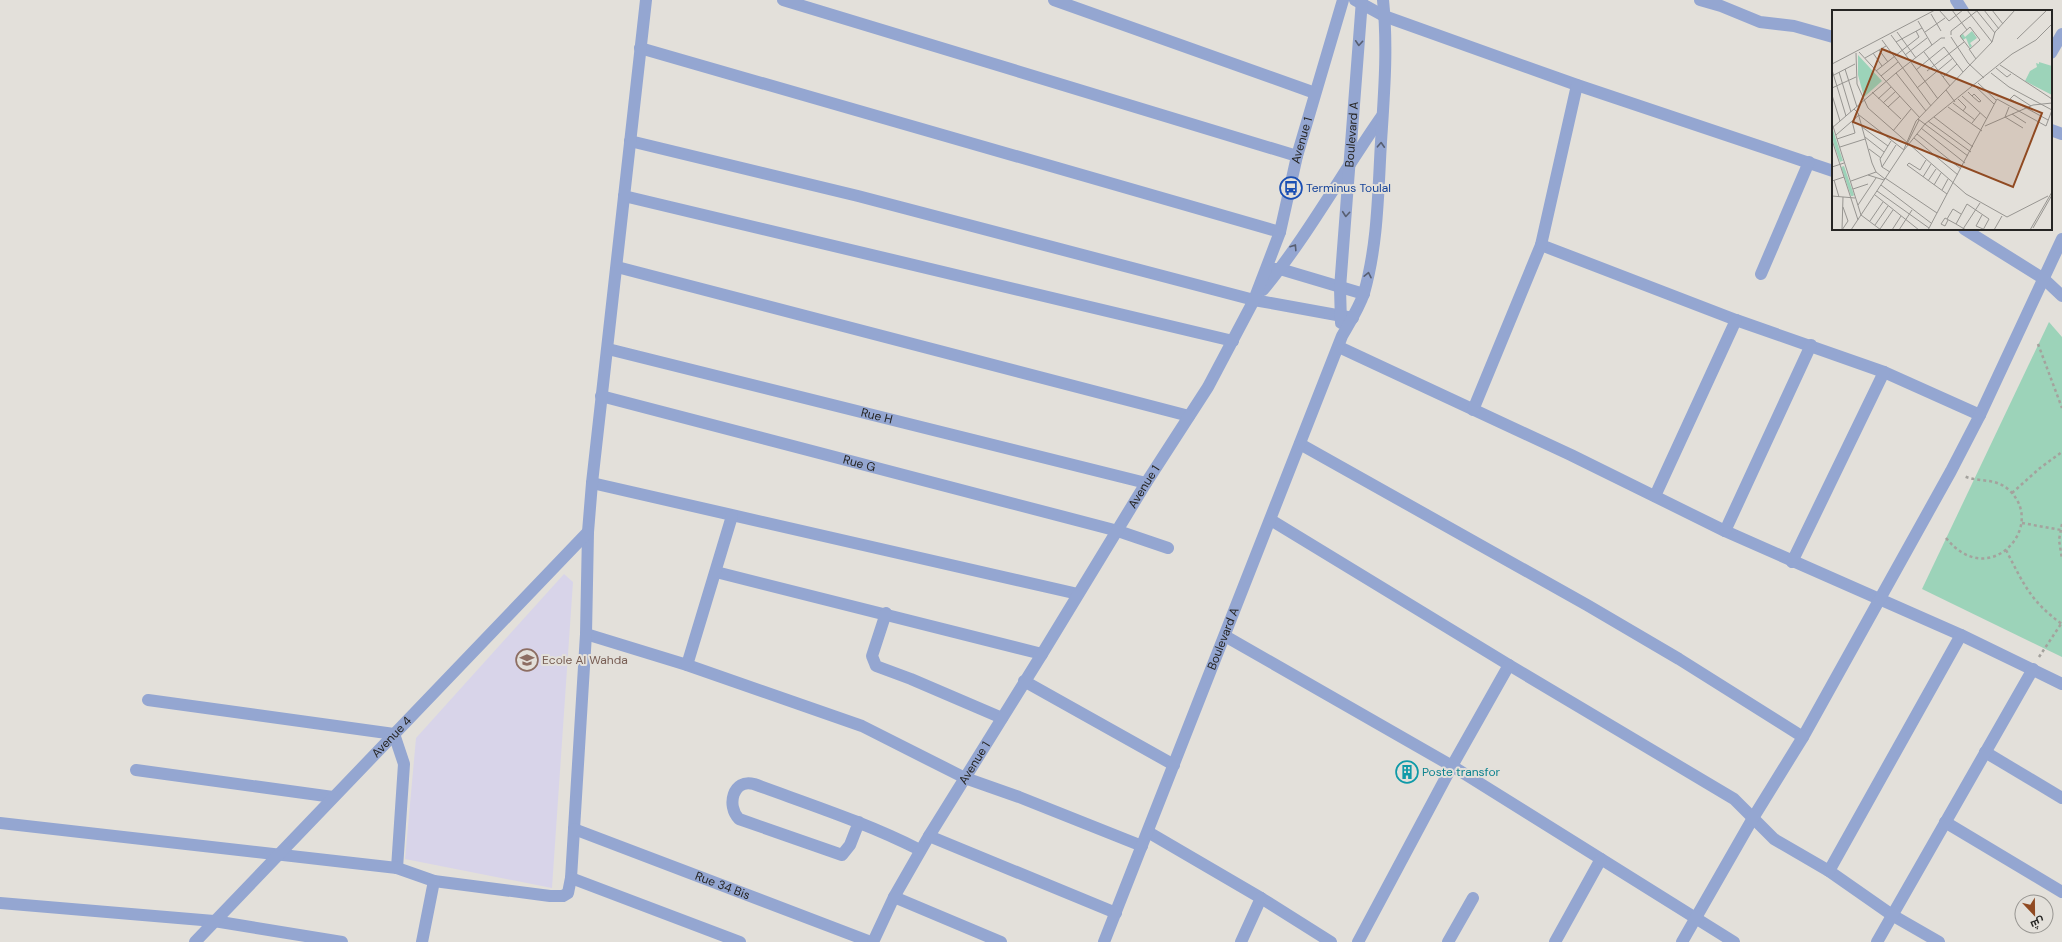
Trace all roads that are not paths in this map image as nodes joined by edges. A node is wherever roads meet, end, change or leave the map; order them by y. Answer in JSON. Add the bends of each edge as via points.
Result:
{"nodes":[{"id":1,"x":646,"y":0,"type":"edge"},
{"id":2,"x":783,"y":0,"type":"edge"},
{"id":3,"x":1054,"y":0,"type":"edge"},
{"id":4,"x":1344,"y":0,"type":"edge"},
{"id":5,"x":1383,"y":0,"type":"edge"},
{"id":6,"x":1700,"y":0,"type":"edge"},
{"id":7,"x":1956,"y":0,"type":"edge"},
{"id":8,"x":1360,"y":1,"type":"edge"},
{"id":9,"x":1962,"y":10,"type":"edge"},
{"id":10,"x":1384,"y":16,"type":"junction"},
{"id":11,"x":2062,"y":34,"type":"edge"},
{"id":12,"x":1832,"y":37,"type":"edge"},
{"id":13,"x":640,"y":48,"type":"junction"},
{"id":14,"x":2052,"y":50,"type":"edge"},
{"id":15,"x":1578,"y":84,"type":"junction"},
{"id":16,"x":1315,"y":93,"type":"junction"},
{"id":17,"x":1382,"y":116,"type":"junction"},
{"id":18,"x":2052,"y":130,"type":"edge"},
{"id":19,"x":2062,"y":134,"type":"edge"},
{"id":20,"x":630,"y":141,"type":"junction"},
{"id":21,"x":1297,"y":156,"type":"junction"},
{"id":22,"x":1350,"y":161,"type":"junction"},
{"id":23,"x":1809,"y":162,"type":"junction"},
{"id":24,"x":1832,"y":171,"type":"edge"},
{"id":25,"x":624,"y":196,"type":"junction"},
{"id":26,"x":1966,"y":230,"type":"edge"},
{"id":27,"x":1280,"y":232,"type":"junction"},
{"id":28,"x":2062,"y":239,"type":"edge"},
{"id":29,"x":1541,"y":245,"type":"junction"},
{"id":30,"x":617,"y":267,"type":"junction"},
{"id":31,"x":1267,"y":269,"type":"junction"},
{"id":32,"x":1280,"y":269,"type":"junction"},
{"id":33,"x":1761,"y":274,"type":"dead end"},
{"id":34,"x":2044,"y":279,"type":"junction"},
{"id":35,"x":1340,"y":288,"type":"junction"},
{"id":36,"x":1364,"y":294,"type":"junction"},
{"id":37,"x":2062,"y":296,"type":"edge"},
{"id":38,"x":1254,"y":300,"type":"junction"},
{"id":39,"x":1340,"y":316,"type":"junction"},
{"id":40,"x":1353,"y":318,"type":"junction"},
{"id":41,"x":1736,"y":320,"type":"junction"},
{"id":42,"x":1233,"y":341,"type":"junction"},
{"id":43,"x":1341,"y":341,"type":"junction"},
{"id":44,"x":1811,"y":345,"type":"junction"},
{"id":45,"x":608,"y":349,"type":"junction"},
{"id":46,"x":1884,"y":372,"type":"junction"},
{"id":47,"x":601,"y":396,"type":"junction"},
{"id":48,"x":1473,"y":410,"type":"junction"},
{"id":49,"x":1980,"y":415,"type":"junction"},
{"id":50,"x":1189,"y":416,"type":"junction"},
{"id":51,"x":1300,"y":444,"type":"junction"},
{"id":52,"x":592,"y":483,"type":"junction"},
{"id":53,"x":1146,"y":484,"type":"junction"},
{"id":54,"x":1656,"y":496,"type":"junction"},
{"id":55,"x":732,"y":516,"type":"junction"},
{"id":56,"x":1271,"y":520,"type":"junction"},
{"id":57,"x":1725,"y":531,"type":"junction"},
{"id":58,"x":588,"y":532,"type":"junction"},
{"id":59,"x":1118,"y":532,"type":"junction"},
{"id":60,"x":1168,"y":548,"type":"dead end"},
{"id":61,"x":1792,"y":562,"type":"junction"},
{"id":62,"x":716,"y":572,"type":"junction"},
{"id":63,"x":1078,"y":594,"type":"junction"},
{"id":64,"x":1881,"y":599,"type":"junction"},
{"id":65,"x":886,"y":613,"type":"junction"},
{"id":66,"x":586,"y":634,"type":"junction"},
{"id":67,"x":1961,"y":635,"type":"junction"},
{"id":68,"x":1225,"y":636,"type":"junction"},
{"id":69,"x":1042,"y":654,"type":"junction"},
{"id":70,"x":687,"y":665,"type":"junction"},
{"id":71,"x":1509,"y":665,"type":"junction"},
{"id":72,"x":2033,"y":669,"type":"junction"},
{"id":73,"x":1024,"y":681,"type":"junction"},
{"id":74,"x":2062,"y":684,"type":"edge"},
{"id":75,"x":148,"y":700,"type":"dead end"},
{"id":76,"x":1002,"y":718,"type":"junction"},
{"id":77,"x":394,"y":734,"type":"junction"},
{"id":78,"x":1803,"y":737,"type":"junction"},
{"id":79,"x":1985,"y":752,"type":"junction"},
{"id":80,"x":1174,"y":765,"type":"junction"},
{"id":81,"x":1452,"y":766,"type":"junction"},
{"id":82,"x":136,"y":770,"type":"dead end"},
{"id":83,"x":965,"y":778,"type":"junction"},
{"id":84,"x":333,"y":796,"type":"junction"},
{"id":85,"x":2062,"y":798,"type":"edge"},
{"id":86,"x":1753,"y":818,"type":"junction"},
{"id":87,"x":859,"y":822,"type":"junction"},
{"id":88,"x":1945,"y":822,"type":"junction"},
{"id":89,"x":0,"y":823,"type":"edge"},
{"id":90,"x":574,"y":829,"type":"junction"},
{"id":91,"x":1148,"y":832,"type":"junction"},
{"id":92,"x":929,"y":836,"type":"junction"},
{"id":93,"x":1142,"y":846,"type":"junction"},
{"id":94,"x":920,"y":850,"type":"junction"},
{"id":95,"x":277,"y":855,"type":"junction"},
{"id":96,"x":1602,"y":859,"type":"junction"},
{"id":97,"x":396,"y":868,"type":"junction"},
{"id":98,"x":1828,"y":872,"type":"junction"},
{"id":99,"x":571,"y":878,"type":"junction"},
{"id":100,"x":434,"y":881,"type":"junction"},
{"id":101,"x":2062,"y":892,"type":"edge"},
{"id":102,"x":894,"y":897,"type":"junction"},
{"id":103,"x":1261,"y":898,"type":"junction"},
{"id":104,"x":1474,"y":898,"type":"dead end"},
{"id":105,"x":0,"y":903,"type":"edge"},
{"id":106,"x":1116,"y":913,"type":"junction"},
{"id":107,"x":1892,"y":914,"type":"junction"},
{"id":108,"x":1695,"y":918,"type":"junction"},
{"id":109,"x":214,"y":921,"type":"junction"},
{"id":110,"x":195,"y":942,"type":"edge"},
{"id":111,"x":342,"y":942,"type":"edge"},
{"id":112,"x":422,"y":942,"type":"edge"},
{"id":113,"x":740,"y":942,"type":"edge"},
{"id":114,"x":872,"y":942,"type":"edge"},
{"id":115,"x":1001,"y":942,"type":"edge"},
{"id":116,"x":1104,"y":942,"type":"edge"},
{"id":117,"x":1241,"y":942,"type":"edge"},
{"id":118,"x":1331,"y":942,"type":"edge"},
{"id":119,"x":1358,"y":942,"type":"edge"},
{"id":120,"x":1448,"y":942,"type":"edge"},
{"id":121,"x":1555,"y":942,"type":"edge"},
{"id":122,"x":1682,"y":942,"type":"edge"},
{"id":123,"x":1734,"y":942,"type":"edge"},
{"id":124,"x":1877,"y":942,"type":"edge"},
{"id":125,"x":1939,"y":942,"type":"edge"}],
"edges":[{"from":1,"to":13,"type":"street"},
{"from":2,"to":21,"type":"street"},
{"from":3,"to":16,"type":"street"},
{"from":4,"to":16,"type":"street","name":"Avenue 1"},
{"from":5,"to":10,"type":"street","name":"Boulevard A"},
{"from":6,"to":12,"type":"street","via":[[1760,22],[1794,26]]},
{"from":7,"to":9,"type":"street"},
{"from":8,"to":10,"type":"street"},
{"from":8,"to":22,"type":"street","name":"Boulevard A","one_way":true},
{"from":10,"to":15,"type":"street"},
{"from":10,"to":17,"type":"street","name":"Boulevard A"},
{"from":11,"to":14,"type":"street"},
{"from":13,"to":20,"type":"street"},
{"from":13,"to":27,"type":"street"},
{"from":15,"to":23,"type":"street"},
{"from":15,"to":29,"type":"street"},
{"from":16,"to":21,"type":"street","name":"Avenue 1"},
{"from":17,"to":22,"type":"street"},
{"from":36,"to":17,"type":"street","name":"Boulevard A","one_way":true,"via":[[1377,210]]},
{"from":18,"to":19,"type":"street"},
{"from":20,"to":25,"type":"street"},
{"from":20,"to":38,"type":"street","via":[[858,196]]},
{"from":21,"to":27,"type":"street","name":"Avenue 1"},
{"from":32,"to":22,"type":"street","one_way":true},
{"from":22,"to":35,"type":"street","name":"Boulevard A","one_way":true},
{"from":23,"to":24,"type":"street"},
{"from":23,"to":33,"type":"street"},
{"from":25,"to":30,"type":"street"},
{"from":25,"to":42,"type":"street"},
{"from":26,"to":34,"type":"street"},
{"from":27,"to":31,"type":"street","name":"Avenue 1"},
{"from":28,"to":34,"type":"street"},
{"from":29,"to":41,"type":"street"},
{"from":29,"to":48,"type":"street"},
{"from":30,"to":45,"type":"street"},
{"from":30,"to":50,"type":"street"},
{"from":31,"to":32,"type":"street"},
{"from":31,"to":38,"type":"street","name":"Avenue 1"},
{"from":32,"to":35,"type":"street"},
{"from":32,"to":38,"type":"street"},
{"from":34,"to":37,"type":"street"},
{"from":34,"to":49,"type":"street"},
{"from":35,"to":36,"type":"street"},
{"from":35,"to":39,"type":"street","name":"Boulevard A"},
{"from":36,"to":40,"type":"street","name":"Boulevard A"},
{"from":38,"to":39,"type":"street"},
{"from":38,"to":42,"type":"street","name":"Avenue 1"},
{"from":39,"to":40,"type":"street"},
{"from":39,"to":43,"type":"street","name":"Boulevard A"},
{"from":40,"to":43,"type":"street","name":"Boulevard A"},
{"from":41,"to":44,"type":"street"},
{"from":41,"to":54,"type":"street"},
{"from":42,"to":50,"type":"street","name":"Avenue 1"},
{"from":43,"to":48,"type":"street"},
{"from":43,"to":51,"type":"street","name":"Boulevard A"},
{"from":44,"to":46,"type":"street"},
{"from":44,"to":57,"type":"street"},
{"from":45,"to":47,"type":"street"},
{"from":45,"to":53,"type":"street","name":"Rue H"},
{"from":46,"to":49,"type":"street"},
{"from":46,"to":61,"type":"street"},
{"from":47,"to":52,"type":"street"},
{"from":47,"to":59,"type":"street","name":"Rue G"},
{"from":48,"to":54,"type":"street"},
{"from":49,"to":64,"type":"street"},
{"from":50,"to":53,"type":"street","name":"Avenue 1"},
{"from":51,"to":56,"type":"street","name":"Boulevard A"},
{"from":51,"to":78,"type":"street","via":[[1587,605]]},
{"from":52,"to":55,"type":"street"},
{"from":52,"to":58,"type":"street"},
{"from":53,"to":59,"type":"street","name":"Avenue 1"},
{"from":54,"to":57,"type":"street"},
{"from":55,"to":62,"type":"street"},
{"from":55,"to":63,"type":"street","via":[[857,542]]},
{"from":56,"to":68,"type":"street","name":"Boulevard A"},
{"from":56,"to":71,"type":"street"},
{"from":57,"to":61,"type":"street"},
{"from":58,"to":66,"type":"street"},
{"from":58,"to":77,"type":"street","name":"Avenue 4"},
{"from":59,"to":60,"type":"street","name":"Rue G"},
{"from":59,"to":63,"type":"street","name":"Avenue 1"},
{"from":61,"to":64,"type":"street"},
{"from":62,"to":65,"type":"street"},
{"from":62,"to":70,"type":"street"},
{"from":63,"to":69,"type":"street","name":"Avenue 1"},
{"from":64,"to":67,"type":"street"},
{"from":64,"to":78,"type":"street"},
{"from":65,"to":69,"type":"street"},
{"from":65,"to":76,"type":"street","via":[[872,656],[876,666]]},
{"from":66,"to":70,"type":"street"},
{"from":66,"to":90,"type":"street"},
{"from":67,"to":72,"type":"street"},
{"from":67,"to":98,"type":"street"},
{"from":68,"to":80,"type":"street","name":"Boulevard A"},
{"from":68,"to":81,"type":"street"},
{"from":69,"to":73,"type":"street","name":"Avenue 1"},
{"from":70,"to":83,"type":"street","via":[[862,726]]},
{"from":71,"to":81,"type":"street"},
{"from":71,"to":86,"type":"street","via":[[1734,800]]},
{"from":72,"to":74,"type":"street"},
{"from":72,"to":79,"type":"street"},
{"from":73,"to":76,"type":"street","name":"Avenue 1"},
{"from":73,"to":80,"type":"street"},
{"from":75,"to":77,"type":"street"},
{"from":76,"to":83,"type":"street","name":"Avenue 1"},
{"from":77,"to":84,"type":"street","name":"Avenue 4"},
{"from":77,"to":97,"type":"street","via":[[404,764]]},
{"from":78,"to":86,"type":"street"},
{"from":79,"to":85,"type":"street"},
{"from":79,"to":88,"type":"street"},
{"from":80,"to":91,"type":"street","name":"Boulevard A"},
{"from":81,"to":96,"type":"street"},
{"from":81,"to":119,"type":"street"},
{"from":82,"to":84,"type":"street"},
{"from":83,"to":92,"type":"street","name":"Avenue 1"},
{"from":83,"to":93,"type":"street"},
{"from":84,"to":95,"type":"street","name":"Avenue 4"},
{"from":86,"to":98,"type":"street","via":[[1774,839]]},
{"from":86,"to":108,"type":"street"},
{"from":87,"to":87,"type":"street","via":[[848,850],[840,854],[740,819],[733,811],[732,803],[738,787],[748,782]]},
{"from":87,"to":94,"type":"street"},
{"from":88,"to":101,"type":"street"},
{"from":88,"to":107,"type":"street"},
{"from":89,"to":95,"type":"street"},
{"from":90,"to":99,"type":"street"},
{"from":90,"to":114,"type":"street","name":"Rue 34 Bis"},
{"from":91,"to":93,"type":"street","name":"Boulevard A"},
{"from":91,"to":103,"type":"street"},
{"from":92,"to":94,"type":"street","name":"Avenue 1"},
{"from":92,"to":106,"type":"street"},
{"from":93,"to":106,"type":"street","name":"Boulevard A"},
{"from":94,"to":102,"type":"street","name":"Avenue 1"},
{"from":95,"to":97,"type":"street"},
{"from":95,"to":109,"type":"street","name":"Avenue 4"},
{"from":96,"to":108,"type":"street"},
{"from":96,"to":121,"type":"street"},
{"from":97,"to":100,"type":"street"},
{"from":98,"to":107,"type":"street"},
{"from":99,"to":100,"type":"street","via":[[568,893],[559,897]]},
{"from":99,"to":113,"type":"street"},
{"from":100,"to":112,"type":"street"},
{"from":102,"to":114,"type":"street","name":"Avenue 1"},
{"from":102,"to":115,"type":"street"},
{"from":103,"to":117,"type":"street"},
{"from":103,"to":118,"type":"street"},
{"from":104,"to":120,"type":"street"},
{"from":105,"to":109,"type":"street"},
{"from":106,"to":116,"type":"street","name":"Boulevard A"},
{"from":107,"to":124,"type":"street"},
{"from":107,"to":125,"type":"street"},
{"from":108,"to":122,"type":"street"},
{"from":108,"to":123,"type":"street"},
{"from":109,"to":110,"type":"street","name":"Avenue 4"},
{"from":109,"to":111,"type":"street"}]}
